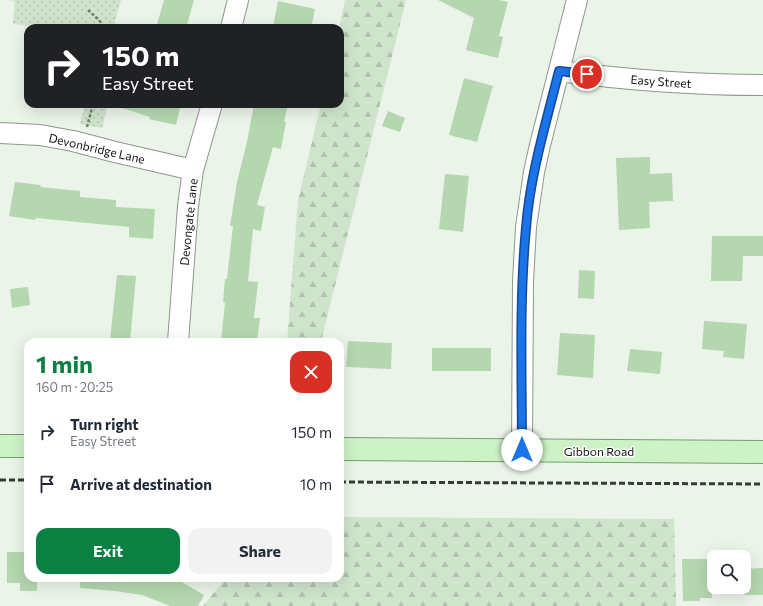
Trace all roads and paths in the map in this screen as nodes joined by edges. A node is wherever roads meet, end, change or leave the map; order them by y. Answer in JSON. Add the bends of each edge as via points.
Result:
{"nodes":[{"id":1,"x":238,"y":0,"type":"edge"},
{"id":2,"x":571,"y":2,"type":"edge"},
{"id":3,"x":88,"y":10,"type":"dead end"},
{"id":4,"x":102,"y":24,"type":"edge"},
{"id":5,"x":232,"y":24,"type":"edge"},
{"id":6,"x":559,"y":71,"type":"junction"},
{"id":7,"x":763,"y":85,"type":"edge"},
{"id":8,"x":92,"y":108,"type":"edge"},
{"id":9,"x":211,"y":108,"type":"edge"},
{"id":10,"x":86,"y":128,"type":"dead end"},
{"id":11,"x":0,"y":133,"type":"edge"},
{"id":12,"x":193,"y":170,"type":"junction"},
{"id":13,"x":178,"y":338,"type":"edge"},
{"id":14,"x":0,"y":446,"type":"edge"},
{"id":15,"x":24,"y":446,"type":"edge"},
{"id":16,"x":344,"y":449,"type":"edge"},
{"id":17,"x":522,"y":450,"type":"junction"},
{"id":18,"x":763,"y":452,"type":"edge"}],
"edges":[{"from":1,"to":5,"type":"street"},
{"from":2,"to":6,"type":"street"},
{"from":3,"to":4,"type":"path"},
{"from":6,"to":7,"type":"street","name":"Easy Street","via":[[672,83]]},
{"from":6,"to":17,"type":"street","via":[[537,159],[526,227],[523,282]]},
{"from":8,"to":10,"type":"path"},
{"from":9,"to":12,"type":"street","name":"Devongate Lane"},
{"from":11,"to":12,"type":"street","name":"Devonbridge Lane","via":[[40,135]]},
{"from":12,"to":13,"type":"street","name":"Devongate Lane"},
{"from":14,"to":15,"type":"main road"},
{"from":16,"to":17,"type":"main road","name":"Gibbon Road"},
{"from":17,"to":18,"type":"main road","name":"Gibbon Road"}]}
